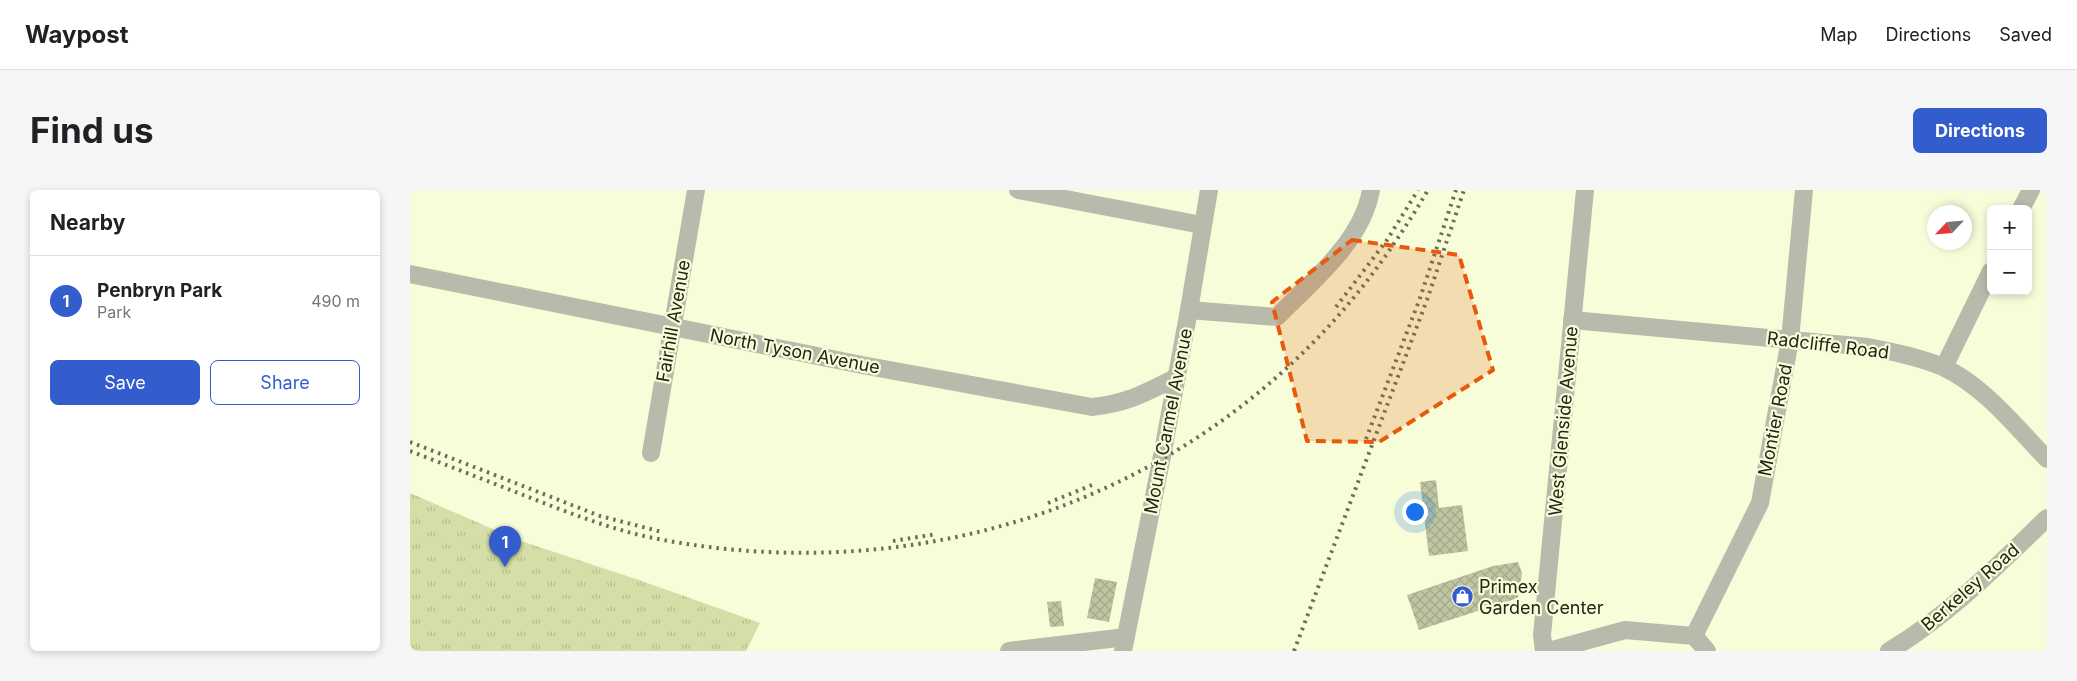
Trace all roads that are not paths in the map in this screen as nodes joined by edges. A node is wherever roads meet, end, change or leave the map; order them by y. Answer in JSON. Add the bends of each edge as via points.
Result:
{"nodes":[{"id":1,"x":696,"y":190,"type":"edge"},
{"id":2,"x":1018,"y":190,"type":"edge"},
{"id":3,"x":1209,"y":190,"type":"edge"},
{"id":4,"x":1371,"y":190,"type":"edge"},
{"id":5,"x":1585,"y":190,"type":"edge"},
{"id":6,"x":1804,"y":190,"type":"edge"},
{"id":7,"x":2031,"y":190,"type":"edge"},
{"id":8,"x":2023,"y":205,"type":"edge"},
{"id":9,"x":1202,"y":225,"type":"junction"},
{"id":10,"x":410,"y":274,"type":"edge"},
{"id":11,"x":1987,"y":279,"type":"edge"},
{"id":12,"x":1190,"y":310,"type":"junction"},
{"id":13,"x":1572,"y":320,"type":"junction"},
{"id":14,"x":672,"y":328,"type":"junction"},
{"id":15,"x":1790,"y":340,"type":"junction"},
{"id":16,"x":1944,"y":368,"type":"junction"},
{"id":17,"x":1177,"y":377,"type":"junction"},
{"id":18,"x":650,"y":453,"type":"dead end"},
{"id":19,"x":2047,"y":459,"type":"edge"},
{"id":20,"x":2047,"y":518,"type":"edge"},
{"id":21,"x":1694,"y":636,"type":"junction"},
{"id":22,"x":1124,"y":644,"type":"edge"},
{"id":23,"x":1070,"y":648,"type":"edge"},
{"id":24,"x":1008,"y":651,"type":"edge"},
{"id":25,"x":1544,"y":651,"type":"edge"},
{"id":26,"x":1549,"y":651,"type":"edge"},
{"id":27,"x":1707,"y":651,"type":"edge"},
{"id":28,"x":1889,"y":651,"type":"edge"}],
"edges":[{"from":1,"to":14,"type":"street","name":"Fairhill Avenue"},
{"from":2,"to":9,"type":"street"},
{"from":3,"to":9,"type":"street","name":"Mount Carmel Avenue"},
{"from":4,"to":12,"type":"street","via":[[1370,200],[1347,245],[1277,316]]},
{"from":5,"to":13,"type":"street","name":"West Glenside Avenue"},
{"from":6,"to":15,"type":"street","name":"Montier Road"},
{"from":7,"to":8,"type":"street"},
{"from":9,"to":12,"type":"street","name":"Mount Carmel Avenue"},
{"from":10,"to":14,"type":"street","name":"North Tyson Avenue"},
{"from":11,"to":16,"type":"street"},
{"from":12,"to":17,"type":"street","name":"Mount Carmel Avenue"},
{"from":13,"to":15,"type":"street","name":"Radcliffe Road"},
{"from":13,"to":25,"type":"street","name":"West Glenside Avenue","via":[[1542,635]]},
{"from":14,"to":17,"type":"street","name":"North Tyson Avenue","via":[[1092,406],[1135,398]]},
{"from":14,"to":18,"type":"street","name":"Fairhill Avenue"},
{"from":15,"to":16,"type":"street","name":"Radcliffe Road","via":[[1868,347]]},
{"from":15,"to":21,"type":"street","name":"Montier Road","via":[[1760,504]]},
{"from":16,"to":19,"type":"street","name":"Radcliffe Road","via":[[1983,394]]},
{"from":17,"to":22,"type":"street","name":"Mount Carmel Avenue"},
{"from":20,"to":28,"type":"street","name":"Berkeley Road","via":[[1958,602]]},
{"from":21,"to":26,"type":"street","via":[[1625,630]]},
{"from":21,"to":27,"type":"street"},
{"from":22,"to":23,"type":"street"},
{"from":23,"to":24,"type":"street"}]}
